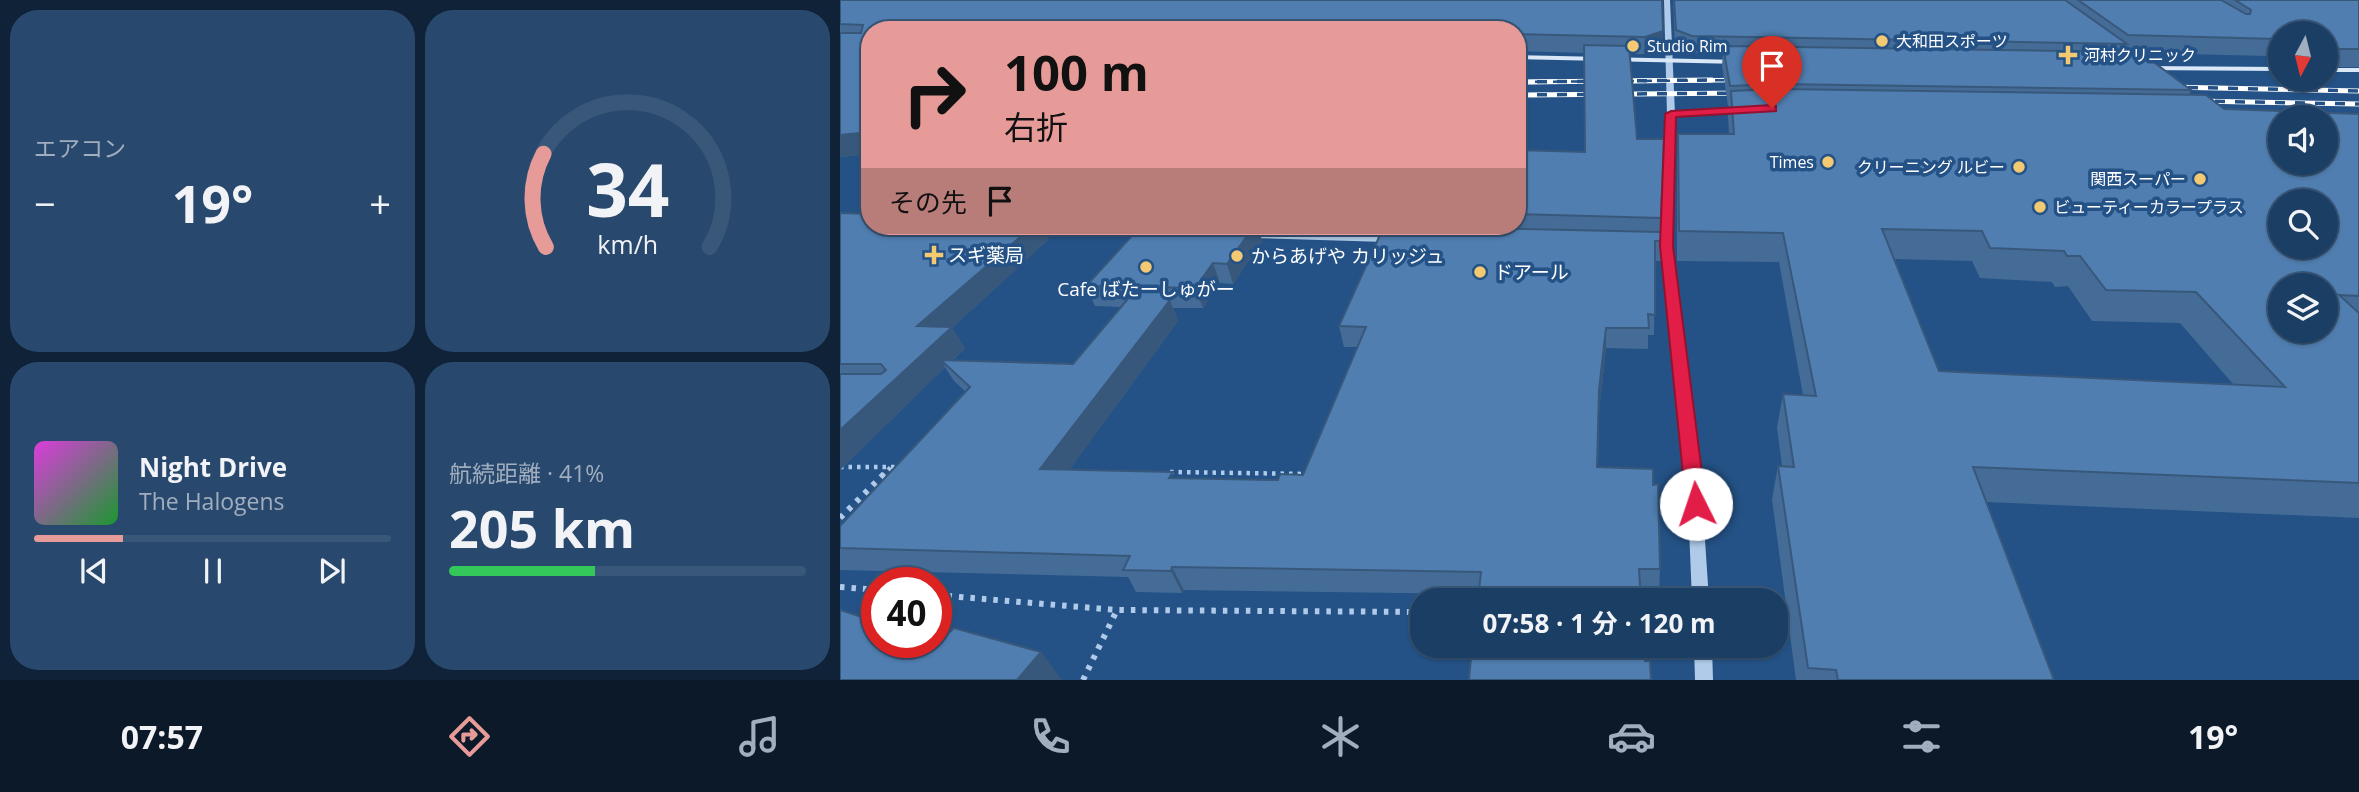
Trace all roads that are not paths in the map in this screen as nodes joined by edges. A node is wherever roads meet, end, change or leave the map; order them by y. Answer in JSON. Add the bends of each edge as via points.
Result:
{"nodes":[{"id":1,"x":1667,"y":0,"type":"edge"},
{"id":2,"x":1526,"y":57,"type":"edge"},
{"id":3,"x":1669,"y":61,"type":"junction"},
{"id":4,"x":1751,"y":62,"type":"edge"},
{"id":5,"x":2134,"y":68,"type":"edge"},
{"id":6,"x":2268,"y":69,"type":"edge"},
{"id":7,"x":2338,"y":70,"type":"edge"},
{"id":8,"x":2359,"y":71,"type":"edge"},
{"id":9,"x":1747,"y":110,"type":"edge"},
{"id":10,"x":1671,"y":114,"type":"junction"},
{"id":11,"x":1240,"y":235,"type":"edge"},
{"id":12,"x":1391,"y":239,"type":"edge"},
{"id":13,"x":1653,"y":246,"type":"edge"},
{"id":14,"x":1667,"y":246,"type":"junction"},
{"id":15,"x":1700,"y":588,"type":"edge"},
{"id":16,"x":1703,"y":658,"type":"edge"},
{"id":17,"x":1704,"y":680,"type":"edge"}],
"edges":[{"from":1,"to":3,"type":"street"},
{"from":2,"to":3,"type":"main road"},
{"from":3,"to":4,"type":"main road"},
{"from":3,"to":10,"type":"street"},
{"from":5,"to":6,"type":"main road"},
{"from":7,"to":8,"type":"main road"},
{"from":9,"to":10,"type":"street"},
{"from":10,"to":14,"type":"street"},
{"from":11,"to":12,"type":"street"},
{"from":13,"to":14,"type":"street"},
{"from":14,"to":15,"type":"street","via":[[1694,480]]},
{"from":16,"to":17,"type":"street"}]}
